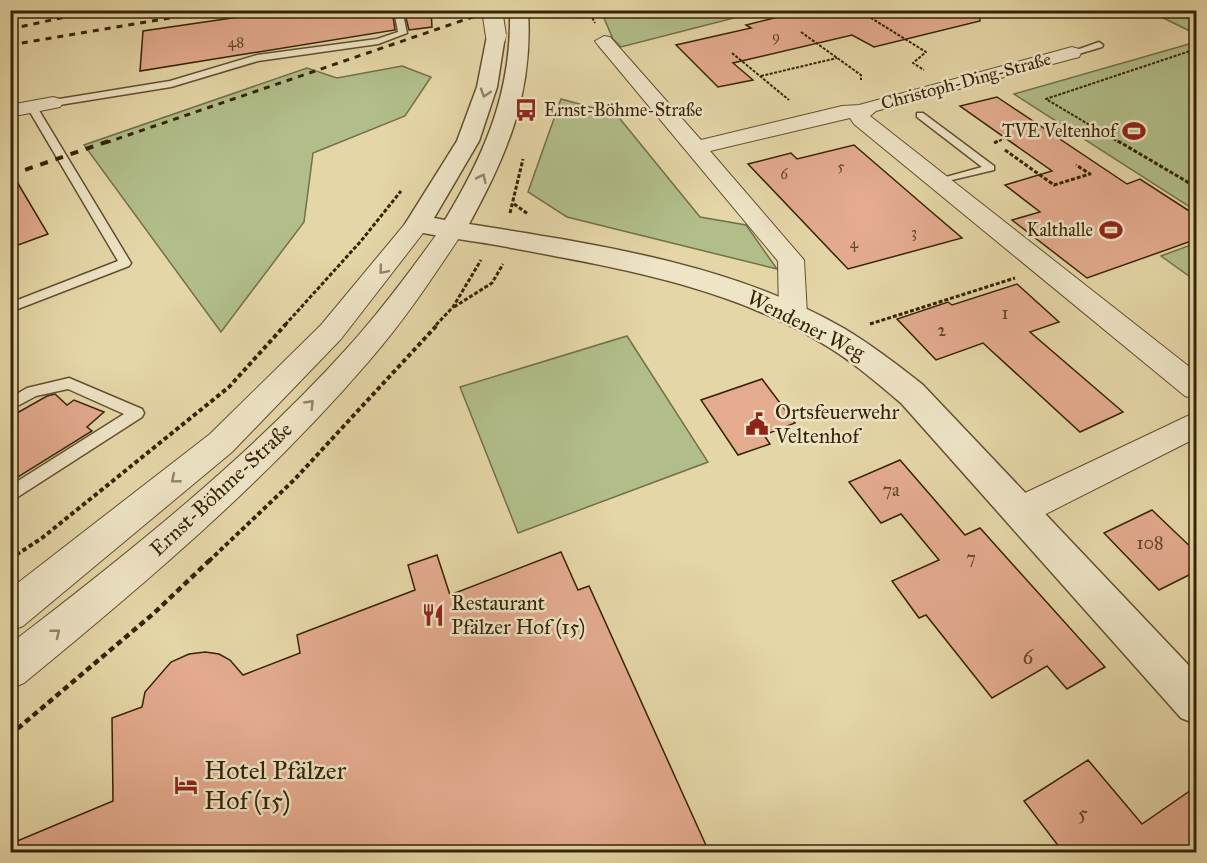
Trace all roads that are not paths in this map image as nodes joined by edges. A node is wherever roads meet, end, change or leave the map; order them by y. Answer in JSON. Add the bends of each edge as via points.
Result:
{"nodes":[{"id":1,"x":398,"y":10,"type":"edge"},
{"id":2,"x":492,"y":10,"type":"edge"},
{"id":3,"x":520,"y":19,"type":"edge"},
{"id":4,"x":612,"y":39,"type":"dead end"},
{"id":5,"x":1099,"y":45,"type":"dead end"},
{"id":6,"x":1072,"y":53,"type":"joint"},
{"id":7,"x":53,"y":104,"type":"joint"},
{"id":8,"x":32,"y":107,"type":"junction"},
{"id":9,"x":10,"y":111,"type":"edge"},
{"id":10,"x":861,"y":111,"type":"junction"},
{"id":11,"x":920,"y":115,"type":"dead end"},
{"id":12,"x":696,"y":148,"type":"junction"},
{"id":13,"x":939,"y":182,"type":"junction"},
{"id":14,"x":418,"y":224,"type":"junction"},
{"id":15,"x":453,"y":229,"type":"junction"},
{"id":16,"x":10,"y":308,"type":"edge"},
{"id":17,"x":793,"y":315,"type":"junction"},
{"id":18,"x":1197,"y":388,"type":"edge"},
{"id":19,"x":10,"y":405,"type":"edge"},
{"id":20,"x":1197,"y":424,"type":"edge"},
{"id":21,"x":10,"y":495,"type":"edge"},
{"id":22,"x":1020,"y":511,"type":"junction"},
{"id":23,"x":10,"y":614,"type":"edge"},
{"id":24,"x":10,"y":669,"type":"edge"},
{"id":25,"x":1197,"y":703,"type":"edge"}],
"edges":[{"from":1,"to":7,"type":"lane","via":[[404,33],[378,41],[257,58],[171,84]]},
{"from":2,"to":14,"type":"street","name":"Ernst-Böhme-Straße","one_way":true,"bridge":true,"via":[[496,36],[487,87],[468,141]]},
{"from":15,"to":3,"type":"street","name":"Ernst-Böhme-Straße","one_way":true,"via":[[480,183],[511,110],[517,87]]},
{"from":4,"to":12,"type":"street","via":[[604,41]]},
{"from":5,"to":6,"type":"lane"},
{"from":6,"to":10,"type":"street","name":"Christoph-Ding-Straße"},
{"from":7,"to":8,"type":"street"},
{"from":8,"to":9,"type":"street"},
{"from":8,"to":16,"type":"lane","via":[[125,263]]},
{"from":10,"to":12,"type":"street","name":"Christoph-Ding-Straße","via":[[842,112]]},
{"from":10,"to":13,"type":"street","name":"Christoph-Ding-Straße","via":[[861,120]]},
{"from":11,"to":13,"type":"lane","via":[[990,168]]},
{"from":12,"to":17,"type":"street","via":[[790,260]]},
{"from":13,"to":18,"type":"street","name":"Christoph-Ding-Straße"},
{"from":14,"to":15,"type":"street"},
{"from":14,"to":23,"type":"street","name":"Ernst-Böhme-Straße","one_way":true,"via":[[331,332],[221,443]]},
{"from":15,"to":17,"type":"street","name":"Wendener Weg","via":[[688,276],[740,291]]},
{"from":24,"to":15,"type":"street","name":"Ernst-Böhme-Straße","one_way":true,"via":[[119,583],[251,465],[386,321]]},
{"from":17,"to":22,"type":"street","name":"Wendener Weg","via":[[834,335],[886,370]]},
{"from":19,"to":21,"type":"lane","via":[[32,392],[69,384],[137,413]]},
{"from":20,"to":22,"type":"street"},
{"from":22,"to":25,"type":"street","name":"Wendener Weg"}]}
